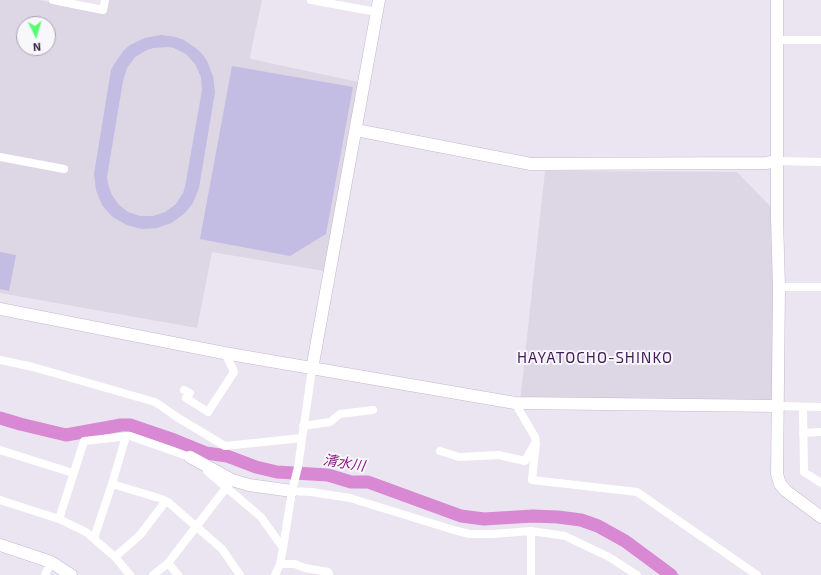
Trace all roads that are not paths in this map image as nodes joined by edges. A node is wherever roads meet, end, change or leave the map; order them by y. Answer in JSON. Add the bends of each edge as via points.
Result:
{"nodes":[{"id":1,"x":53,"y":0,"type":"edge"},
{"id":2,"x":105,"y":0,"type":"edge"},
{"id":3,"x":311,"y":0,"type":"edge"},
{"id":4,"x":777,"y":0,"type":"edge"},
{"id":5,"x":378,"y":6,"type":"edge"},
{"id":6,"x":777,"y":40,"type":"junction"},
{"id":7,"x":821,"y":40,"type":"edge"},
{"id":8,"x":356,"y":130,"type":"junction"},
{"id":9,"x":0,"y":157,"type":"edge"},
{"id":10,"x":777,"y":161,"type":"junction"},
{"id":11,"x":821,"y":162,"type":"edge"},
{"id":12,"x":64,"y":169,"type":"dead end"},
{"id":13,"x":779,"y":287,"type":"junction"},
{"id":14,"x":821,"y":287,"type":"edge"},
{"id":15,"x":0,"y":310,"type":"edge"},
{"id":16,"x":224,"y":353,"type":"junction"},
{"id":17,"x":0,"y":360,"type":"edge"},
{"id":18,"x":312,"y":369,"type":"junction"},
{"id":19,"x":184,"y":390,"type":"dead end"},
{"id":20,"x":515,"y":403,"type":"junction"},
{"id":21,"x":778,"y":406,"type":"junction"},
{"id":22,"x":803,"y":407,"type":"junction"},
{"id":23,"x":821,"y":407,"type":"edge"},
{"id":24,"x":373,"y":410,"type":"dead end"},
{"id":25,"x":303,"y":426,"type":"junction"},
{"id":26,"x":821,"y":432,"type":"edge"},
{"id":27,"x":803,"y":433,"type":"junction"},
{"id":28,"x":126,"y":436,"type":"junction"},
{"id":29,"x":302,"y":438,"type":"junction"},
{"id":30,"x":536,"y":442,"type":"junction"},
{"id":31,"x":0,"y":450,"type":"edge"},
{"id":32,"x":440,"y":451,"type":"dead end"},
{"id":33,"x":190,"y":457,"type":"joint"},
{"id":34,"x":73,"y":473,"type":"junction"},
{"id":35,"x":812,"y":476,"type":"junction"},
{"id":36,"x":821,"y":476,"type":"edge"},
{"id":37,"x":821,"y":483,"type":"edge"},
{"id":38,"x":112,"y":484,"type":"junction"},
{"id":39,"x":229,"y":484,"type":"junction"},
{"id":40,"x":292,"y":491,"type":"junction"},
{"id":41,"x":0,"y":500,"type":"edge"},
{"id":42,"x":166,"y":501,"type":"junction"},
{"id":43,"x":821,"y":517,"type":"edge"},
{"id":44,"x":59,"y":519,"type":"junction"},
{"id":45,"x":197,"y":526,"type":"junction"},
{"id":46,"x":531,"y":531,"type":"junction"},
{"id":47,"x":94,"y":538,"type":"junction"},
{"id":48,"x":0,"y":545,"type":"edge"},
{"id":49,"x":283,"y":548,"type":"junction"},
{"id":50,"x":115,"y":557,"type":"junction"},
{"id":51,"x":51,"y":562,"type":"junction"},
{"id":52,"x":168,"y":563,"type":"junction"},
{"id":53,"x":280,"y":564,"type":"junction"},
{"id":54,"x":45,"y":575,"type":"edge"},
{"id":55,"x":71,"y":575,"type":"edge"},
{"id":56,"x":130,"y":575,"type":"edge"},
{"id":57,"x":153,"y":575,"type":"edge"},
{"id":58,"x":178,"y":575,"type":"edge"},
{"id":59,"x":240,"y":575,"type":"edge"},
{"id":60,"x":275,"y":575,"type":"edge"},
{"id":61,"x":329,"y":575,"type":"edge"},
{"id":62,"x":531,"y":575,"type":"edge"},
{"id":63,"x":637,"y":575,"type":"edge"},
{"id":64,"x":757,"y":575,"type":"edge"}],
"edges":[{"from":1,"to":2,"type":"street","via":[[103,10]]},
{"from":3,"to":5,"type":"street"},
{"from":4,"to":6,"type":"street"},
{"from":5,"to":8,"type":"street"},
{"from":6,"to":7,"type":"street"},
{"from":6,"to":10,"type":"street"},
{"from":8,"to":10,"type":"street","via":[[531,164]]},
{"from":8,"to":18,"type":"street"},
{"from":9,"to":12,"type":"street"},
{"from":10,"to":11,"type":"street"},
{"from":10,"to":13,"type":"street"},
{"from":13,"to":14,"type":"street"},
{"from":13,"to":21,"type":"street"},
{"from":15,"to":16,"type":"street"},
{"from":16,"to":18,"type":"street"},
{"from":16,"to":19,"type":"street","via":[[234,372],[208,412],[186,398],[190,393]]},
{"from":17,"to":29,"type":"street","via":[[156,402],[225,446]]},
{"from":18,"to":20,"type":"street"},
{"from":18,"to":25,"type":"street"},
{"from":20,"to":21,"type":"street"},
{"from":20,"to":30,"type":"street"},
{"from":21,"to":22,"type":"street"},
{"from":21,"to":43,"type":"street","via":[[777,474],[780,484]]},
{"from":22,"to":23,"type":"street"},
{"from":22,"to":27,"type":"street"},
{"from":24,"to":25,"type":"street","via":[[340,414],[330,422]]},
{"from":25,"to":29,"type":"street"},
{"from":26,"to":27,"type":"street"},
{"from":27,"to":35,"type":"street","via":[[804,472]]},
{"from":28,"to":33,"type":"street"},
{"from":28,"to":34,"type":"street","via":[[84,441]]},
{"from":28,"to":38,"type":"street"},
{"from":29,"to":40,"type":"street"},
{"from":30,"to":32,"type":"street","via":[[525,461],[499,455],[460,457]]},
{"from":30,"to":64,"type":"street","via":[[532,480],[637,492]]},
{"from":31,"to":34,"type":"street"},
{"from":33,"to":39,"type":"street"},
{"from":34,"to":44,"type":"street"},
{"from":35,"to":36,"type":"street"},
{"from":35,"to":37,"type":"street"},
{"from":38,"to":42,"type":"street"},
{"from":38,"to":47,"type":"street"},
{"from":39,"to":40,"type":"street"},
{"from":39,"to":45,"type":"street"},
{"from":39,"to":49,"type":"street","via":[[261,518]]},
{"from":40,"to":46,"type":"street","via":[[350,498],[470,534]]},
{"from":40,"to":49,"type":"street"},
{"from":41,"to":44,"type":"street"},
{"from":42,"to":45,"type":"street"},
{"from":42,"to":50,"type":"street","via":[[140,535]]},
{"from":44,"to":47,"type":"street","via":[[78,527]]},
{"from":45,"to":52,"type":"street"},
{"from":45,"to":59,"type":"street","via":[[222,549]]},
{"from":46,"to":62,"type":"street"},
{"from":46,"to":63,"type":"street","via":[[578,541]]},
{"from":47,"to":50,"type":"street"},
{"from":48,"to":51,"type":"street"},
{"from":49,"to":53,"type":"street"},
{"from":50,"to":56,"type":"street"},
{"from":51,"to":54,"type":"street"},
{"from":51,"to":55,"type":"street"},
{"from":52,"to":57,"type":"street"},
{"from":52,"to":58,"type":"street"},
{"from":53,"to":60,"type":"street"},
{"from":53,"to":61,"type":"street","via":[[295,564],[328,572]]}]}
